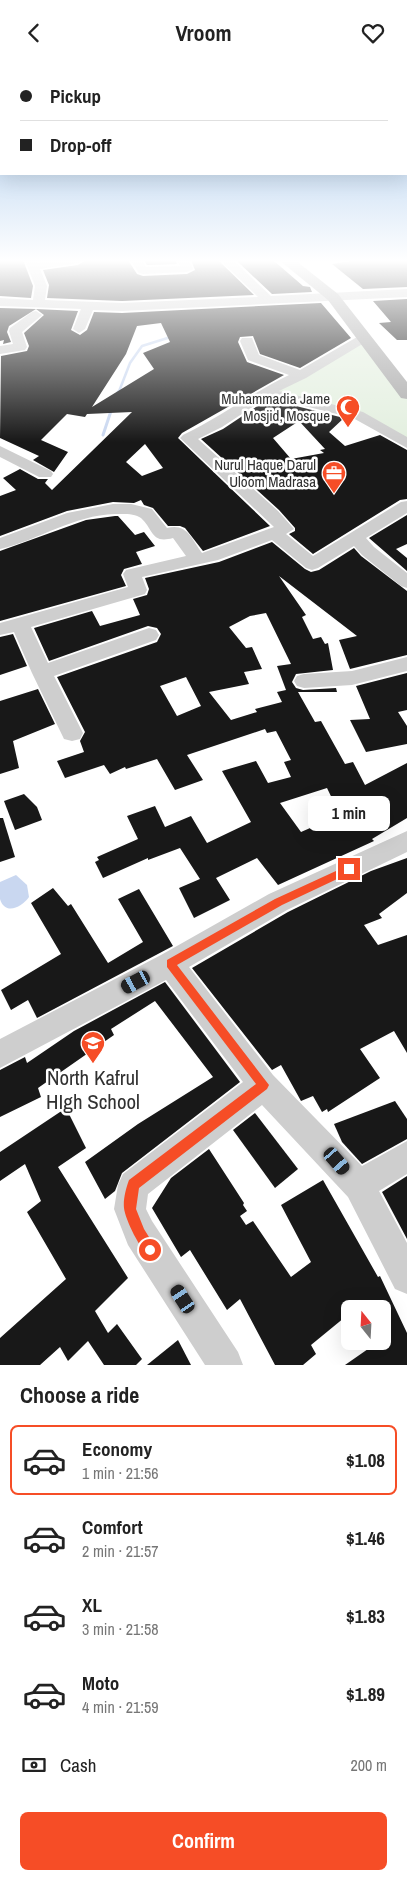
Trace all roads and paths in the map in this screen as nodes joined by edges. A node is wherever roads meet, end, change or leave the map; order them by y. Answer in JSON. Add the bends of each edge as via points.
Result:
{"nodes":[{"id":1,"x":25,"y":321,"type":"edge"},
{"id":2,"x":82,"y":321,"type":"edge"},
{"id":3,"x":354,"y":321,"type":"edge"},
{"id":4,"x":360,"y":321,"type":"edge"},
{"id":5,"x":79,"y":329,"type":"dead end"},
{"id":6,"x":364,"y":337,"type":"junction"},
{"id":7,"x":247,"y":341,"type":"dead end"},
{"id":8,"x":0,"y":350,"type":"edge"},
{"id":9,"x":407,"y":372,"type":"edge"},
{"id":10,"x":301,"y":375,"type":"junction"},
{"id":11,"x":266,"y":392,"type":"junction"},
{"id":12,"x":407,"y":394,"type":"edge"},
{"id":13,"x":407,"y":443,"type":"edge"},
{"id":14,"x":0,"y":451,"type":"edge"},
{"id":15,"x":45,"y":474,"type":"dead end"},
{"id":16,"x":407,"y":506,"type":"edge"},
{"id":17,"x":274,"y":533,"type":"junction"},
{"id":18,"x":356,"y":537,"type":"junction"},
{"id":19,"x":0,"y":544,"type":"edge"},
{"id":20,"x":198,"y":560,"type":"junction"},
{"id":21,"x":407,"y":582,"type":"edge"},
{"id":22,"x":20,"y":622,"type":"junction"},
{"id":23,"x":0,"y":629,"type":"edge"},
{"id":24,"x":149,"y":635,"type":"dead end"},
{"id":25,"x":407,"y":664,"type":"edge"},
{"id":26,"x":42,"y":673,"type":"junction"},
{"id":27,"x":304,"y":681,"type":"dead end"},
{"id":28,"x":72,"y":733,"type":"dead end"},
{"id":29,"x":407,"y":841,"type":"edge"},
{"id":30,"x":170,"y":963,"type":"junction"},
{"id":31,"x":0,"y":1054,"type":"edge"},
{"id":32,"x":263,"y":1085,"type":"junction"},
{"id":33,"x":407,"y":1156,"type":"edge"},
{"id":34,"x":359,"y":1186,"type":"junction"},
{"id":35,"x":407,"y":1277,"type":"edge"},
{"id":36,"x":225,"y":1365,"type":"edge"}],
"edges":[{"from":1,"to":8,"type":"street","via":[[15,331],[20,347]]},
{"from":2,"to":5,"type":"street"},
{"from":3,"to":6,"type":"main road"},
{"from":4,"to":9,"type":"main road"},
{"from":6,"to":10,"type":"street"},
{"from":6,"to":12,"type":"main road"},
{"from":7,"to":10,"type":"street","via":[[253,357]]},
{"from":10,"to":11,"type":"street"},
{"from":11,"to":13,"type":"street","via":[[358,415]]},
{"from":11,"to":17,"type":"street","via":[[217,424],[188,438],[285,529]]},
{"from":14,"to":15,"type":"street"},
{"from":16,"to":18,"type":"street"},
{"from":17,"to":18,"type":"street","via":[[312,564]]},
{"from":17,"to":20,"type":"street"},
{"from":18,"to":21,"type":"street","via":[[368,551]]},
{"from":19,"to":20,"type":"street","via":[[68,519],[120,508],[146,513],[163,535],[177,531]]},
{"from":20,"to":22,"type":"street","via":[[132,574],[138,590]]},
{"from":22,"to":23,"type":"street"},
{"from":22,"to":26,"type":"street"},
{"from":24,"to":26,"type":"street"},
{"from":25,"to":27,"type":"street","via":[[352,678]]},
{"from":26,"to":28,"type":"street"},
{"from":29,"to":30,"type":"street","via":[[278,902]]},
{"from":30,"to":31,"type":"street"},
{"from":30,"to":32,"type":"street"},
{"from":32,"to":34,"type":"street"},
{"from":32,"to":36,"type":"street","via":[[134,1185],[130,1209],[140,1233]]},
{"from":33,"to":34,"type":"street"},
{"from":34,"to":35,"type":"street"}]}
